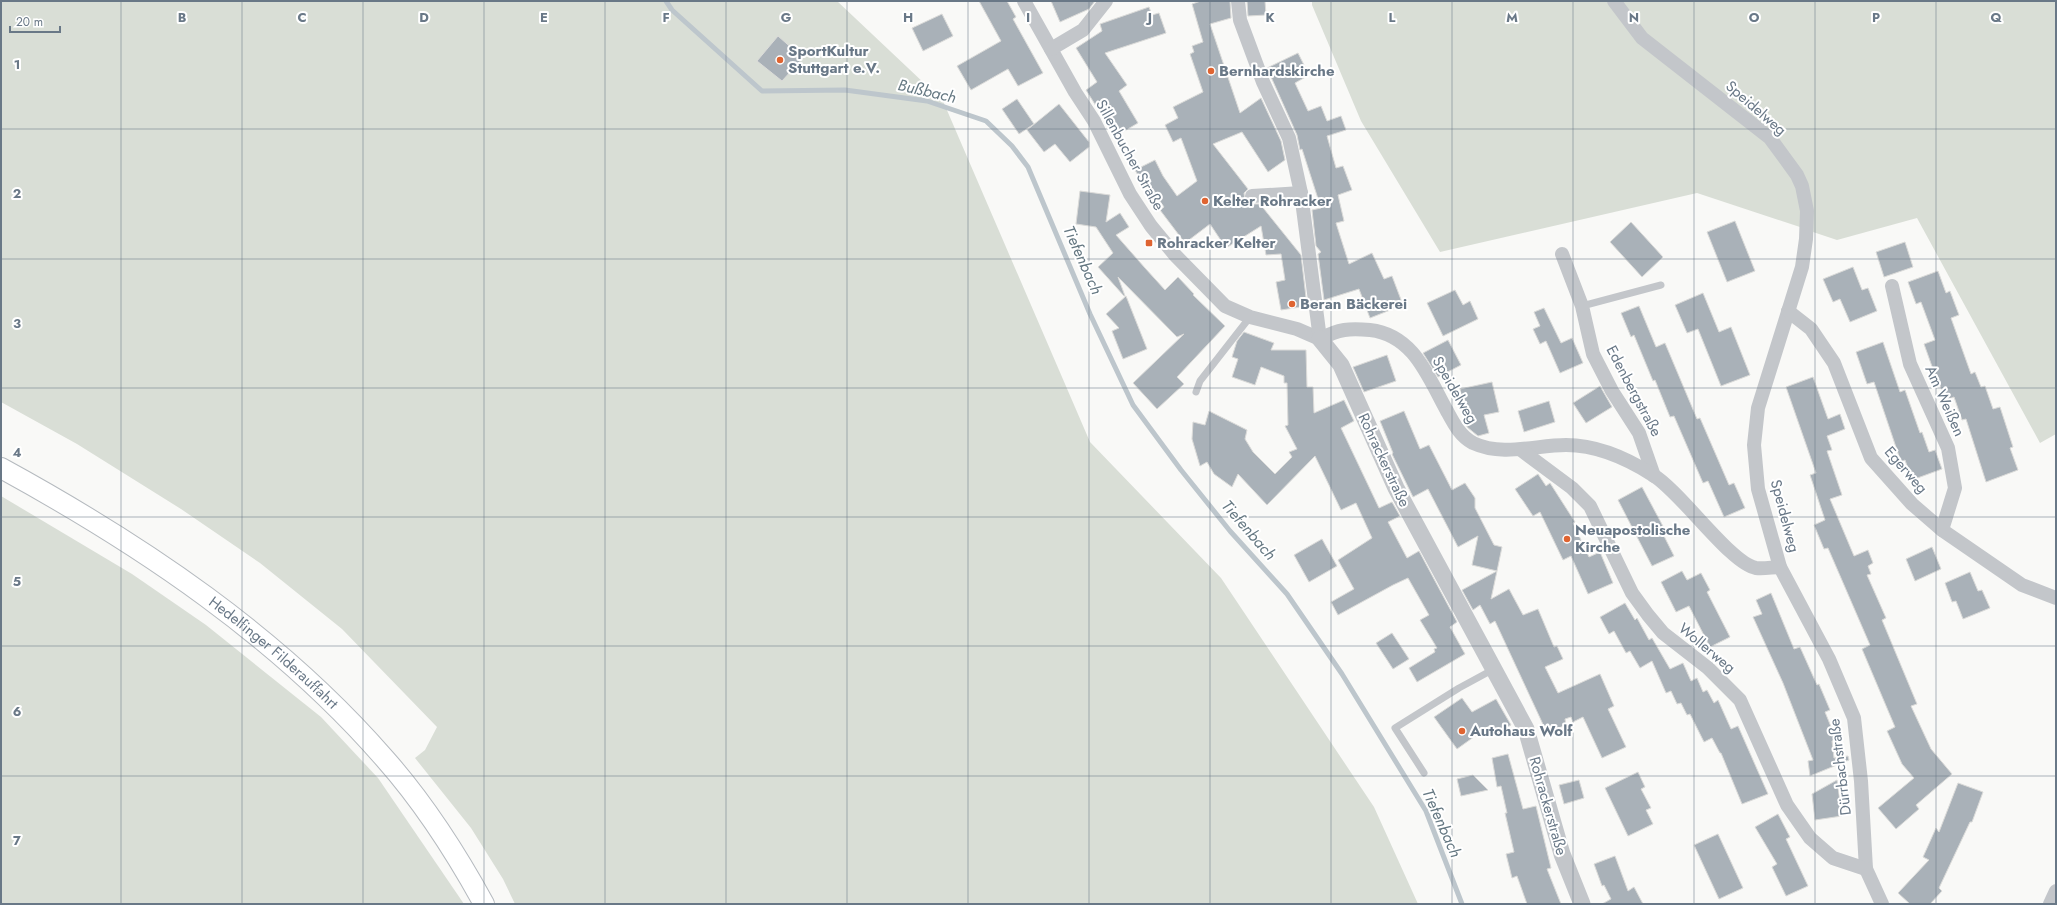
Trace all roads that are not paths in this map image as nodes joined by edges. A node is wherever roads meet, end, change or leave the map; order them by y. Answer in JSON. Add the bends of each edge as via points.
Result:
{"nodes":[{"id":1,"x":1024,"y":1,"type":"edge"},
{"id":2,"x":1106,"y":1,"type":"edge"},
{"id":3,"x":1238,"y":1,"type":"edge"},
{"id":4,"x":1614,"y":1,"type":"edge"},
{"id":5,"x":1051,"y":50,"type":"junction"},
{"id":6,"x":1300,"y":193,"type":"junction"},
{"id":7,"x":1252,"y":196,"type":"dead end"},
{"id":8,"x":1562,"y":254,"type":"dead end"},
{"id":9,"x":1661,"y":285,"type":"dead end"},
{"id":10,"x":1892,"y":286,"type":"dead end"},
{"id":11,"x":1582,"y":306,"type":"junction"},
{"id":12,"x":1788,"y":311,"type":"junction"},
{"id":13,"x":1250,"y":317,"type":"junction"},
{"id":14,"x":1320,"y":339,"type":"junction"},
{"id":15,"x":1196,"y":392,"type":"dead end"},
{"id":16,"x":1521,"y":450,"type":"junction"},
{"id":17,"x":1,"y":468,"type":"edge"},
{"id":18,"x":1654,"y":476,"type":"junction"},
{"id":19,"x":1942,"y":530,"type":"junction"},
{"id":20,"x":1780,"y":567,"type":"junction"},
{"id":21,"x":2056,"y":598,"type":"edge"},
{"id":22,"x":1494,"y":669,"type":"junction"},
{"id":23,"x":1424,"y":773,"type":"dead end"},
{"id":24,"x":1866,"y":869,"type":"junction"},
{"id":25,"x":484,"y":904,"type":"edge"},
{"id":26,"x":1582,"y":904,"type":"edge"},
{"id":27,"x":1882,"y":904,"type":"edge"}],
"edges":[{"from":1,"to":5,"type":"street","name":"Sillenbucher Straße"},
{"from":2,"to":5,"type":"street","via":[[1083,30]]},
{"from":3,"to":6,"type":"street","via":[[1240,20],[1260,75],[1289,138]]},
{"from":4,"to":12,"type":"street","name":"Speidelweg","via":[[1642,38],[1770,138],[1798,175],[1807,211],[1806,239],[1802,267]]},
{"from":5,"to":13,"type":"street","name":"Sillenbucher Straße","via":[[1094,121],[1130,194],[1151,226],[1175,255],[1225,306]]},
{"from":6,"to":7,"type":"street"},
{"from":6,"to":14,"type":"street"},
{"from":8,"to":11,"type":"street","name":"Edenbergstraße"},
{"from":9,"to":11,"type":"lane"},
{"from":10,"to":19,"type":"street","name":"Am Weißen","via":[[1910,364],[1948,448],[1955,488]]},
{"from":11,"to":18,"type":"street","name":"Edenbergstraße","via":[[1593,354],[1612,391],[1639,433]]},
{"from":12,"to":19,"type":"street","name":"Egerweg","via":[[1811,329],[1834,363],[1871,458],[1912,504]]},
{"from":12,"to":20,"type":"street","name":"Speidelweg","via":[[1758,408],[1754,445],[1758,489]]},
{"from":13,"to":14,"type":"street","name":"Sillenbucher Straße","via":[[1297,329]]},
{"from":13,"to":15,"type":"lane","via":[[1200,381]]},
{"from":14,"to":16,"type":"street","name":"Speidelweg","via":[[1337,330],[1354,328],[1376,331],[1403,342],[1416,356],[1453,424],[1463,437],[1492,449]]},
{"from":14,"to":22,"type":"street","name":"Rohrackerstraße","via":[[1341,365],[1396,488]]},
{"from":16,"to":18,"type":"street","name":"Speidelweg","via":[[1565,445],[1585,446],[1608,452]]},
{"from":16,"to":24,"type":"street","name":"Wollerweg","via":[[1572,488],[1590,506],[1632,593],[1648,615],[1663,633],[1708,668],[1740,700],[1787,805],[1810,838],[1833,858]]},
{"from":17,"to":25,"type":"main road","name":"Hedelfinger Filderauffahrt","via":[[131,544],[221,608],[329,700],[385,759],[424,808],[457,856]]},
{"from":18,"to":20,"type":"street","name":"Speidelweg","via":[[1697,515],[1734,556],[1755,568]]},
{"from":19,"to":21,"type":"street","name":"Egerweg","via":[[2022,585]]},
{"from":20,"to":24,"type":"street","name":"Dürrbachstraße","via":[[1829,659],[1854,718],[1862,780]]},
{"from":22,"to":23,"type":"lane","via":[[1395,728]]},
{"from":22,"to":26,"type":"street","name":"Rohrackerstraße","via":[[1526,729],[1562,854]]},
{"from":24,"to":27,"type":"street","name":"Dürrbachstraße"}]}
